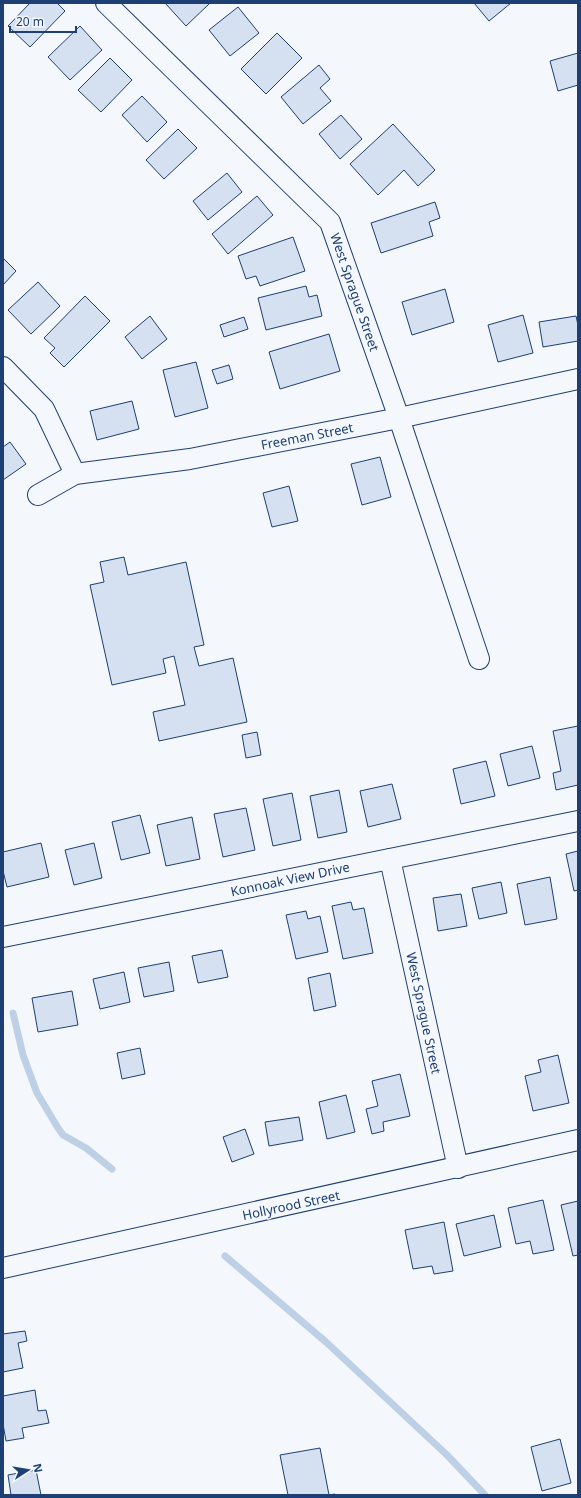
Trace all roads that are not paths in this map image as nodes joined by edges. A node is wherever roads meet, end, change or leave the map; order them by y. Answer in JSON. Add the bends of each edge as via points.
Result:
{"nodes":[{"id":1,"x":106,"y":3,"type":"edge"},
{"id":2,"x":3,"y":367,"type":"edge"},
{"id":3,"x":578,"y":379,"type":"edge"},
{"id":4,"x":399,"y":418,"type":"junction"},
{"id":5,"x":75,"y":474,"type":"junction"},
{"id":6,"x":38,"y":495,"type":"dead end"},
{"id":7,"x":479,"y":659,"type":"dead end"},
{"id":8,"x":578,"y":821,"type":"edge"},
{"id":9,"x":390,"y":859,"type":"junction"},
{"id":10,"x":3,"y":937,"type":"edge"},
{"id":11,"x":578,"y":1140,"type":"edge"},
{"id":12,"x":458,"y":1168,"type":"junction"},
{"id":13,"x":3,"y":1268,"type":"edge"}],
"edges":[{"from":1,"to":4,"type":"street","name":"West Sprague Street","via":[[330,222]]},
{"from":2,"to":5,"type":"street","via":[[44,409]]},
{"from":3,"to":4,"type":"street","name":"Freeman Street"},
{"from":4,"to":5,"type":"street","name":"Freeman Street","via":[[190,460]]},
{"from":4,"to":7,"type":"street","name":"West Sprague Street"},
{"from":5,"to":6,"type":"street","name":"Freeman Street"},
{"from":8,"to":9,"type":"street","name":"Konnoak View Drive"},
{"from":9,"to":10,"type":"street","name":"Konnoak View Drive"},
{"from":9,"to":12,"type":"street","name":"West Sprague Street"},
{"from":11,"to":12,"type":"street","name":"Hollyrood Street"},
{"from":12,"to":13,"type":"street","name":"Hollyrood Street"}]}
